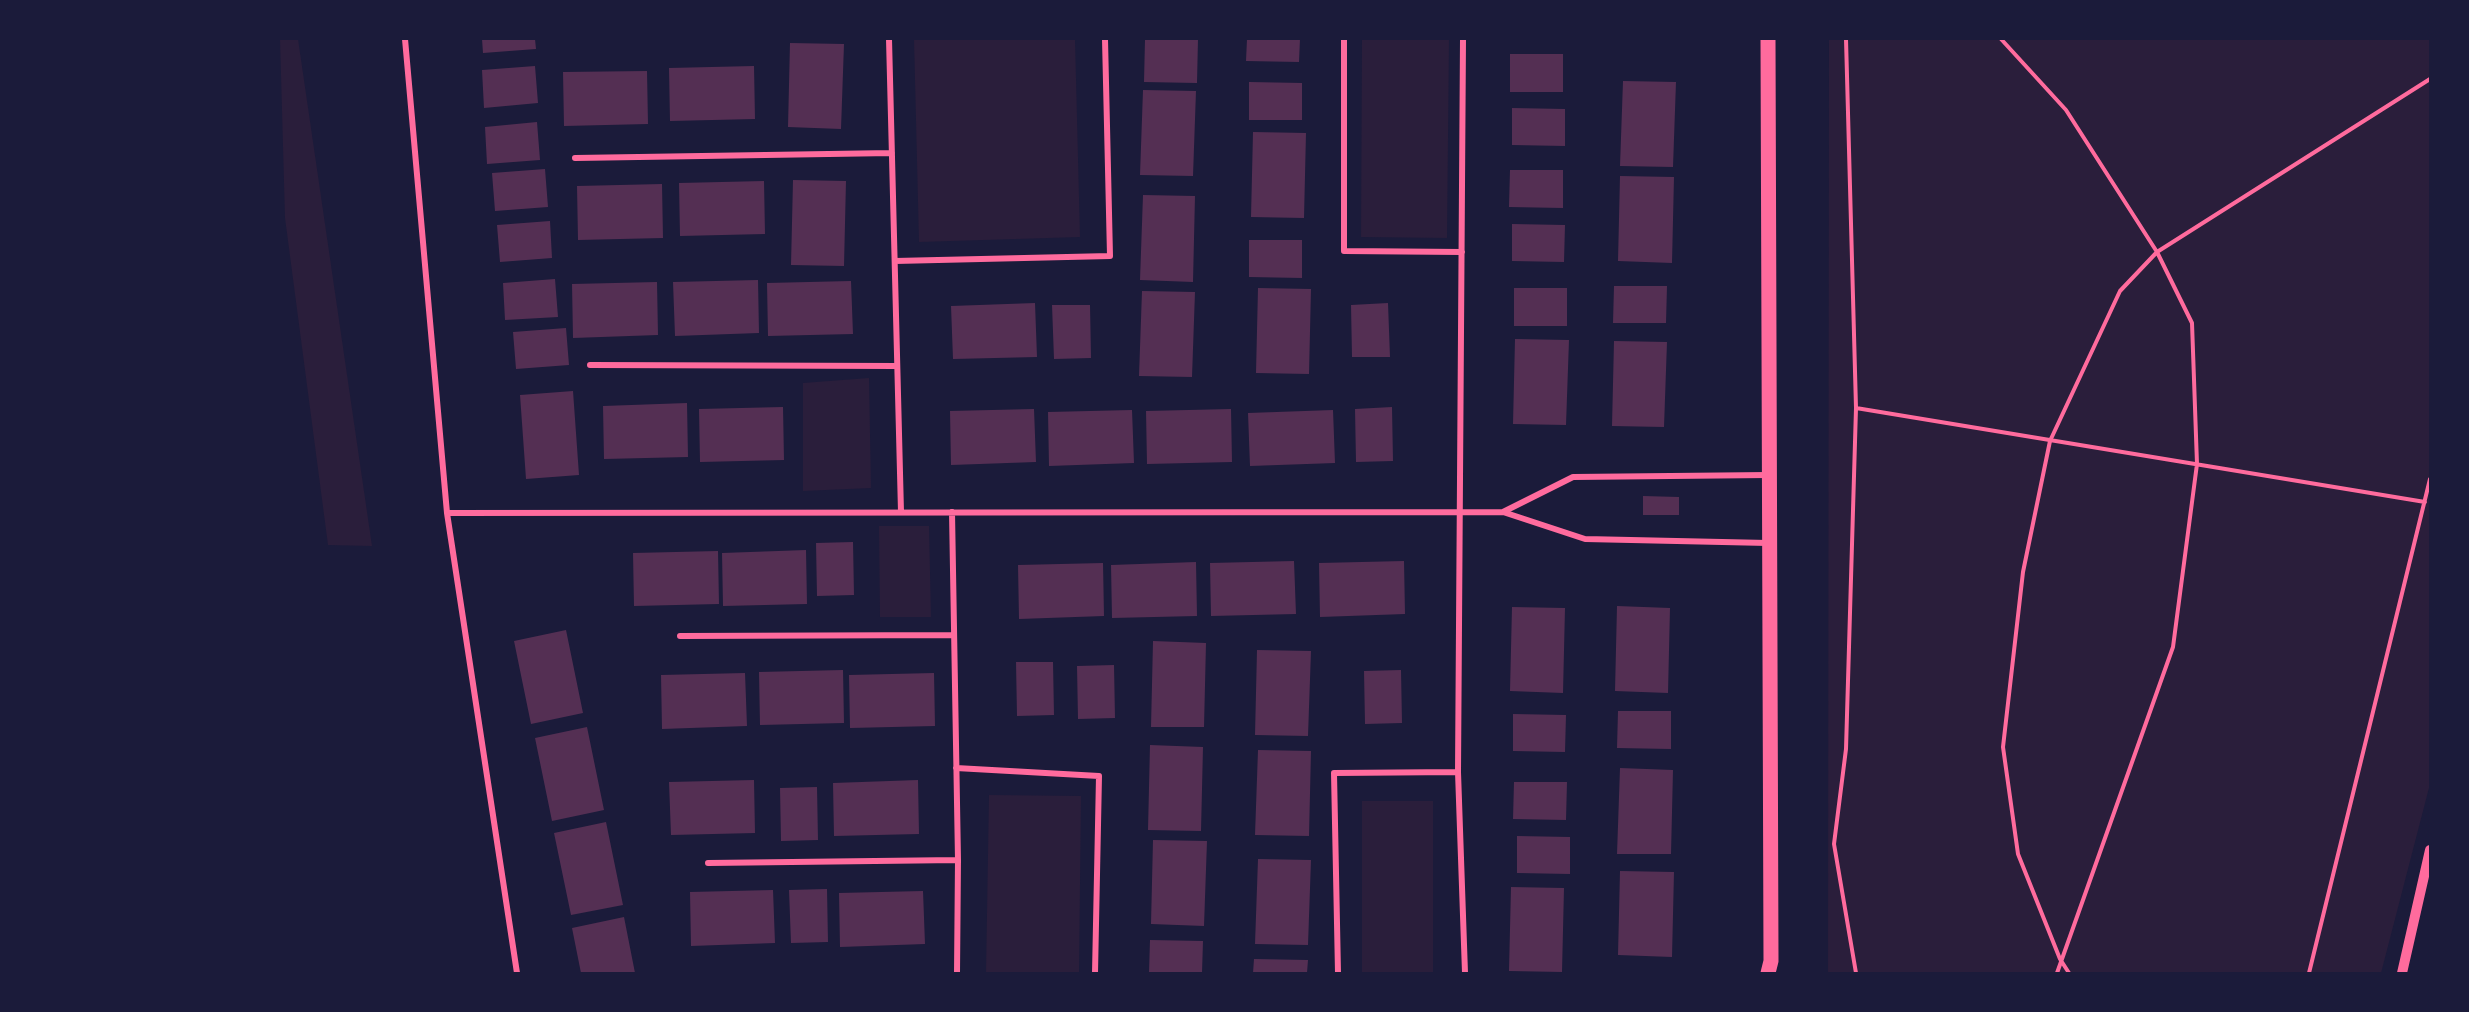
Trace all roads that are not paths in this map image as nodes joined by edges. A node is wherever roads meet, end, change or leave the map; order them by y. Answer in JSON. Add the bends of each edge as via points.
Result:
{"nodes":[{"id":1,"x":405,"y":39,"type":"edge"},
{"id":2,"x":889,"y":39,"type":"edge"},
{"id":3,"x":1106,"y":39,"type":"edge"},
{"id":4,"x":1344,"y":39,"type":"edge"},
{"id":5,"x":1462,"y":39,"type":"edge"},
{"id":6,"x":1768,"y":39,"type":"edge"},
{"id":7,"x":892,"y":153,"type":"junction"},
{"id":8,"x":574,"y":158,"type":"dead end"},
{"id":9,"x":1462,"y":252,"type":"junction"},
{"id":10,"x":895,"y":261,"type":"junction"},
{"id":11,"x":590,"y":365,"type":"dead end"},
{"id":12,"x":897,"y":366,"type":"junction"},
{"id":13,"x":1769,"y":475,"type":"junction"},
{"id":14,"x":901,"y":512,"type":"junction"},
{"id":15,"x":952,"y":512,"type":"junction"},
{"id":16,"x":1460,"y":512,"type":"junction"},
{"id":17,"x":1503,"y":512,"type":"junction"},
{"id":18,"x":447,"y":513,"type":"junction"},
{"id":19,"x":1769,"y":543,"type":"junction"},
{"id":20,"x":954,"y":635,"type":"junction"},
{"id":21,"x":680,"y":636,"type":"dead end"},
{"id":22,"x":956,"y":768,"type":"junction"},
{"id":23,"x":1458,"y":772,"type":"junction"},
{"id":24,"x":2430,"y":850,"type":"edge"},
{"id":25,"x":958,"y":860,"type":"junction"},
{"id":26,"x":708,"y":863,"type":"dead end"},
{"id":27,"x":1771,"y":969,"type":"edge"},
{"id":28,"x":517,"y":973,"type":"edge"},
{"id":29,"x":957,"y":973,"type":"edge"},
{"id":30,"x":1095,"y":973,"type":"edge"},
{"id":31,"x":1338,"y":973,"type":"edge"},
{"id":32,"x":1465,"y":973,"type":"edge"},
{"id":33,"x":2402,"y":973,"type":"edge"}],
"edges":[{"from":1,"to":18,"type":"street"},
{"from":2,"to":7,"type":"street"},
{"from":3,"to":10,"type":"street","via":[[1110,256]]},
{"from":4,"to":9,"type":"street","via":[[1344,251]]},
{"from":5,"to":9,"type":"street"},
{"from":6,"to":13,"type":"main road"},
{"from":7,"to":8,"type":"street"},
{"from":7,"to":10,"type":"street"},
{"from":9,"to":16,"type":"street"},
{"from":10,"to":12,"type":"street"},
{"from":11,"to":12,"type":"street"},
{"from":12,"to":14,"type":"street"},
{"from":13,"to":17,"type":"street","via":[[1573,477]]},
{"from":13,"to":19,"type":"main road"},
{"from":14,"to":15,"type":"street"},
{"from":14,"to":18,"type":"street"},
{"from":15,"to":16,"type":"street"},
{"from":15,"to":20,"type":"street"},
{"from":16,"to":17,"type":"street"},
{"from":16,"to":23,"type":"street"},
{"from":17,"to":19,"type":"street","via":[[1585,539]]},
{"from":18,"to":28,"type":"street"},
{"from":19,"to":27,"type":"main road"},
{"from":20,"to":21,"type":"street"},
{"from":20,"to":22,"type":"street"},
{"from":22,"to":25,"type":"street"},
{"from":22,"to":30,"type":"street","via":[[1099,776]]},
{"from":23,"to":31,"type":"street","via":[[1334,773]]},
{"from":23,"to":32,"type":"street"},
{"from":24,"to":33,"type":"street"},
{"from":25,"to":26,"type":"street"},
{"from":25,"to":29,"type":"street"}]}
